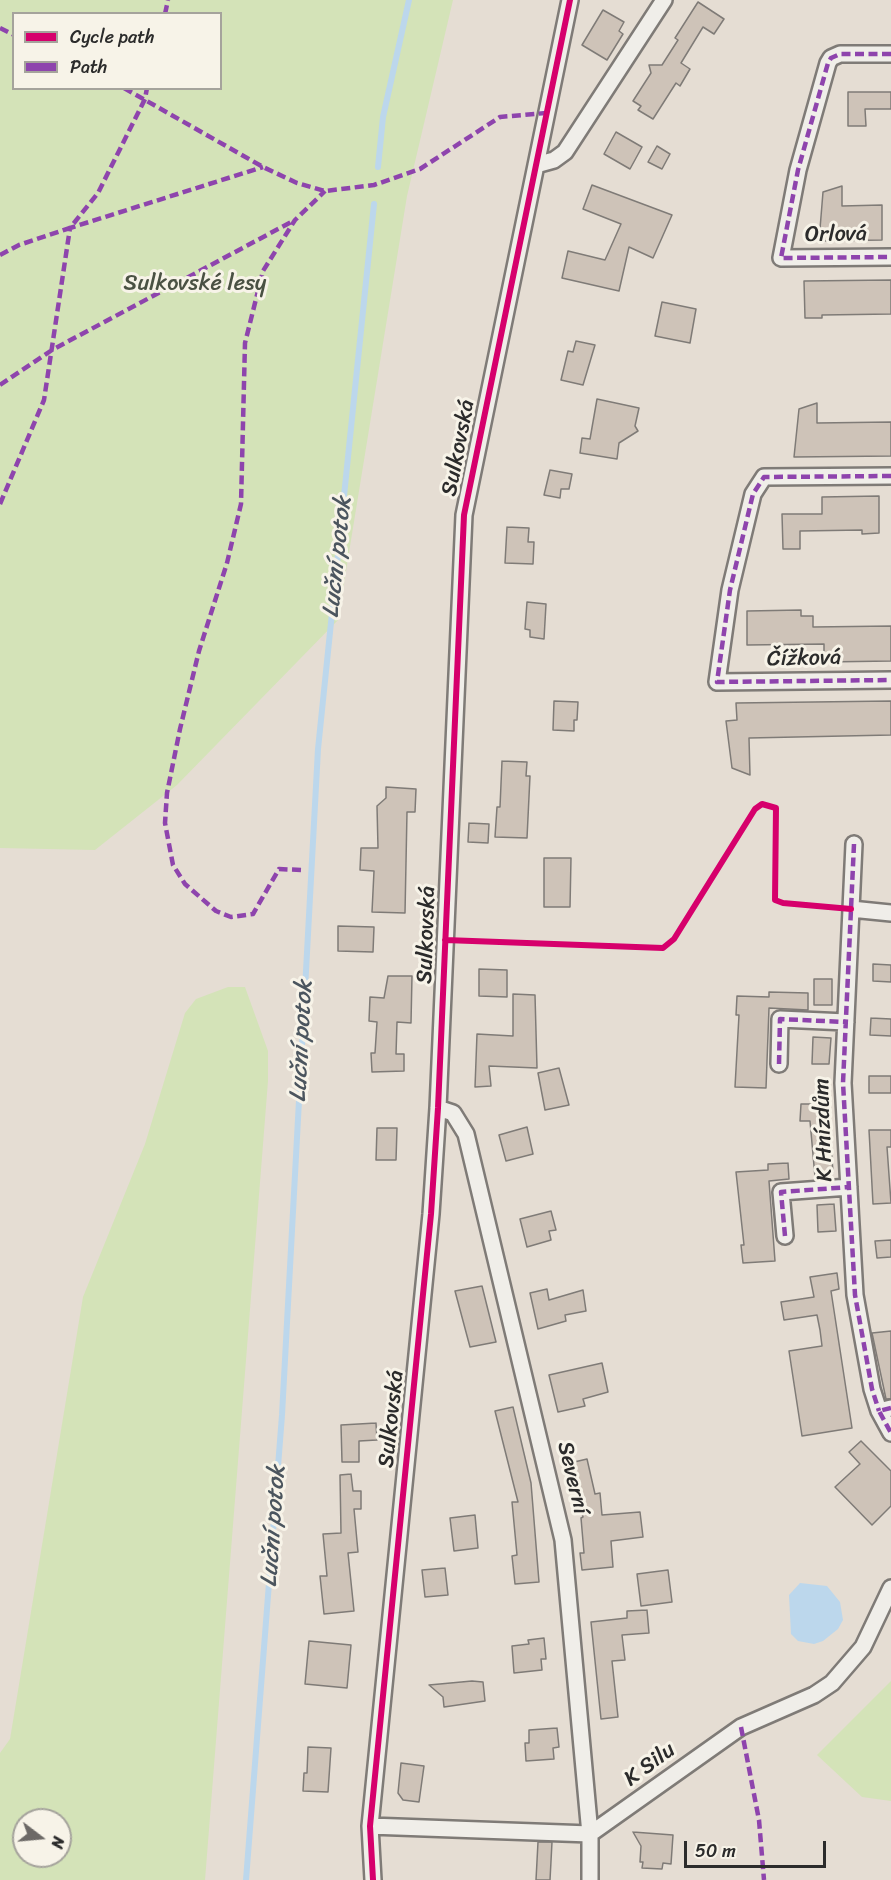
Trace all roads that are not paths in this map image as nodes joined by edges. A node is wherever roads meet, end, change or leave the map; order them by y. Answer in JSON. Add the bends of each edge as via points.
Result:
{"nodes":[{"id":1,"x":570,"y":0,"type":"edge"},
{"id":2,"x":664,"y":0,"type":"edge"},
{"id":3,"x":891,"y":54,"type":"edge"},
{"id":4,"x":536,"y":165,"type":"junction"},
{"id":5,"x":891,"y":257,"type":"edge"},
{"id":6,"x":891,"y":476,"type":"edge"},
{"id":7,"x":891,"y":681,"type":"edge"},
{"id":8,"x":854,"y":844,"type":"dead end"},
{"id":9,"x":851,"y":909,"type":"junction"},
{"id":10,"x":891,"y":913,"type":"edge"},
{"id":11,"x":846,"y":1022,"type":"junction"},
{"id":12,"x":779,"y":1064,"type":"dead end"},
{"id":13,"x":438,"y":1108,"type":"junction"},
{"id":14,"x":849,"y":1187,"type":"junction"},
{"id":15,"x":784,"y":1236,"type":"dead end"},
{"id":16,"x":885,"y":1410,"type":"edge"},
{"id":17,"x":891,"y":1433,"type":"edge"},
{"id":18,"x":891,"y":1588,"type":"edge"},
{"id":19,"x":370,"y":1826,"type":"junction"},
{"id":20,"x":590,"y":1834,"type":"junction"},
{"id":21,"x":373,"y":1880,"type":"edge"},
{"id":22,"x":590,"y":1880,"type":"edge"}],
"edges":[{"from":1,"to":4,"type":"street","name":"Sulkovská"},
{"from":2,"to":4,"type":"street","via":[[565,152]]},
{"from":3,"to":5,"type":"street","name":"Orlová","via":[[840,54],[831,58],[798,170],[782,258]]},
{"from":4,"to":13,"type":"street","name":"Sulkovská","via":[[464,515]]},
{"from":6,"to":7,"type":"street","name":"Čížková","via":[[764,477],[753,494],[730,590],[717,682]]},
{"from":8,"to":9,"type":"street","name":"K Hnízdům"},
{"from":9,"to":10,"type":"street"},
{"from":9,"to":11,"type":"street","name":"K Hnízdům"},
{"from":11,"to":12,"type":"street","via":[[780,1019]]},
{"from":11,"to":14,"type":"street","name":"K Hnízdům","via":[[843,1083]]},
{"from":13,"to":19,"type":"street","name":"Sulkovská","via":[[431,1214]]},
{"from":13,"to":20,"type":"street","name":"Severní","via":[[453,1113],[466,1134],[563,1540]]},
{"from":14,"to":15,"type":"street","via":[[781,1192]]},
{"from":14,"to":16,"type":"street","name":"K Hnízdům","via":[[855,1295],[872,1389]]},
{"from":16,"to":17,"type":"street","name":"K Hnízdům"},
{"from":18,"to":20,"type":"street","name":"K Silu","via":[[863,1647],[832,1683],[741,1727]]},
{"from":19,"to":20,"type":"street"},
{"from":19,"to":21,"type":"street","name":"Sulkovská"},
{"from":20,"to":22,"type":"street","name":"Severní"}]}
